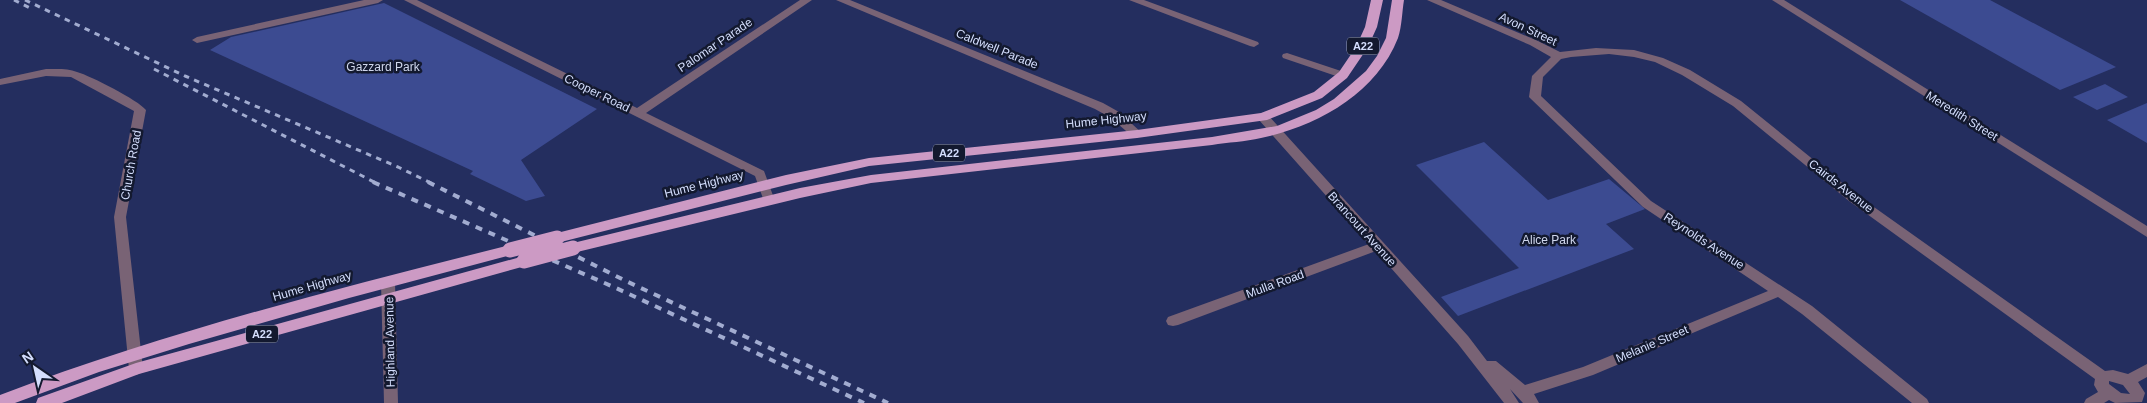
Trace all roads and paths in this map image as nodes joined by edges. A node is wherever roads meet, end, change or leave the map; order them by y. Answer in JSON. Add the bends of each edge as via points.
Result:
{"nodes":[{"id":1,"x":378,"y":0,"type":"edge"},
{"id":2,"x":409,"y":0,"type":"edge"},
{"id":3,"x":807,"y":0,"type":"edge"},
{"id":4,"x":841,"y":0,"type":"edge"},
{"id":5,"x":1134,"y":0,"type":"edge"},
{"id":6,"x":1377,"y":0,"type":"edge"},
{"id":7,"x":1398,"y":0,"type":"edge"},
{"id":8,"x":1432,"y":0,"type":"edge"},
{"id":9,"x":1776,"y":0,"type":"edge"},
{"id":10,"x":198,"y":40,"type":"dead end"},
{"id":11,"x":1254,"y":44,"type":"dead end"},
{"id":12,"x":1287,"y":56,"type":"dead end"},
{"id":13,"x":1558,"y":56,"type":"junction"},
{"id":14,"x":1343,"y":75,"type":"junction"},
{"id":15,"x":0,"y":82,"type":"edge"},
{"id":16,"x":638,"y":113,"type":"junction"},
{"id":17,"x":1263,"y":117,"type":"junction"},
{"id":18,"x":1274,"y":130,"type":"junction"},
{"id":19,"x":1137,"y":134,"type":"junction"},
{"id":20,"x":764,"y":186,"type":"junction"},
{"id":21,"x":768,"y":201,"type":"junction"},
{"id":22,"x":2147,"y":232,"type":"edge"},
{"id":23,"x":1378,"y":246,"type":"junction"},
{"id":24,"x":388,"y":282,"type":"junction"},
{"id":25,"x":1780,"y":291,"type":"junction"},
{"id":26,"x":389,"y":300,"type":"junction"},
{"id":27,"x":1173,"y":322,"type":"dead end"},
{"id":28,"x":135,"y":361,"type":"junction"},
{"id":29,"x":2147,"y":370,"type":"edge"},
{"id":30,"x":2103,"y":377,"type":"junction"},
{"id":31,"x":2129,"y":383,"type":"junction"},
{"id":32,"x":2109,"y":393,"type":"junction"},
{"id":33,"x":1522,"y":399,"type":"edge"},
{"id":34,"x":2137,"y":401,"type":"edge"},
{"id":35,"x":0,"y":402,"type":"edge"},
{"id":36,"x":44,"y":403,"type":"edge"},
{"id":37,"x":392,"y":403,"type":"edge"},
{"id":38,"x":1922,"y":403,"type":"edge"},
{"id":39,"x":2092,"y":403,"type":"edge"}],
"edges":[{"from":1,"to":10,"type":"street"},
{"from":2,"to":16,"type":"street","name":"Cooper Road"},
{"from":3,"to":16,"type":"street","name":"Palomar Parade"},
{"from":4,"to":19,"type":"street","name":"Caldwell Parade","via":[[1099,106]]},
{"from":5,"to":11,"type":"street"},
{"from":6,"to":14,"type":"highway","name":"Hume Highway","number":"A22","via":[[1362,47]]},
{"from":7,"to":18,"type":"highway","name":"Hume Highway","number":"A22","via":[[1391,39],[1358,87],[1324,110]]},
{"from":8,"to":13,"type":"street","name":"Avon Street"},
{"from":9,"to":22,"type":"street","name":"Meredith Street"},
{"from":12,"to":14,"type":"street"},
{"from":13,"to":25,"type":"street","name":"Reynolds Avenue","via":[[1538,76],[1535,97],[1647,204]]},
{"from":13,"to":30,"type":"street","name":"Cairds Avenue","via":[[1604,51],[1630,53],[1674,66],[1714,88],[1750,113],[1854,198]]},
{"from":14,"to":17,"type":"highway","name":"Hume Highway","number":"A22","via":[[1318,95]]},
{"from":15,"to":28,"type":"street","name":"Church Road","via":[[49,72],[74,74],[140,110],[120,217]]},
{"from":16,"to":20,"type":"street","name":"Cooper Road","via":[[760,174]]},
{"from":17,"to":18,"type":"street","name":"Brancourt Avenue"},
{"from":17,"to":19,"type":"highway","name":"Hume Highway","number":"A22"},
{"from":18,"to":21,"type":"highway","name":"Hume Highway","number":"A22","via":[[1202,142],[903,174]]},
{"from":18,"to":23,"type":"street","name":"Brancourt Avenue"},
{"from":19,"to":20,"type":"highway","name":"Hume Highway","number":"A22","via":[[892,158]]},
{"from":20,"to":21,"type":"street","name":"Cooper Road"},
{"from":20,"to":24,"type":"highway","name":"Hume Highway","number":"A22","bridge":true},
{"from":21,"to":26,"type":"highway","name":"Hume Highway","number":"A22","bridge":true,"via":[[573,248]]},
{"from":23,"to":27,"type":"street","name":"Mulla Road"},
{"from":23,"to":33,"type":"street","name":"Brancourt Avenue","via":[[1463,340]]},
{"from":24,"to":26,"type":"street","name":"Highland Avenue"},
{"from":24,"to":28,"type":"highway","name":"Hume Highway","number":"A22"},
{"from":25,"to":33,"type":"street","name":"Melanie Street","via":[[1546,386]]},
{"from":25,"to":38,"type":"street","name":"Reynolds Avenue"},
{"from":26,"to":28,"type":"highway","name":"Hume Highway","number":"A22"},
{"from":26,"to":37,"type":"street","name":"Highland Avenue"},
{"from":28,"to":35,"type":"highway","name":"Hume Highway","number":"A22","via":[[87,369]]},
{"from":28,"to":36,"type":"highway","name":"Hume Highway","number":"A22"},
{"from":29,"to":31,"type":"street"},
{"from":30,"to":31,"type":"street","via":[[2114,376]]},
{"from":30,"to":32,"type":"street","via":[[2102,385]]},
{"from":31,"to":34,"type":"street","via":[[2138,393]]},
{"from":32,"to":34,"type":"street","via":[[2124,400]]},
{"from":32,"to":39,"type":"street"}]}
